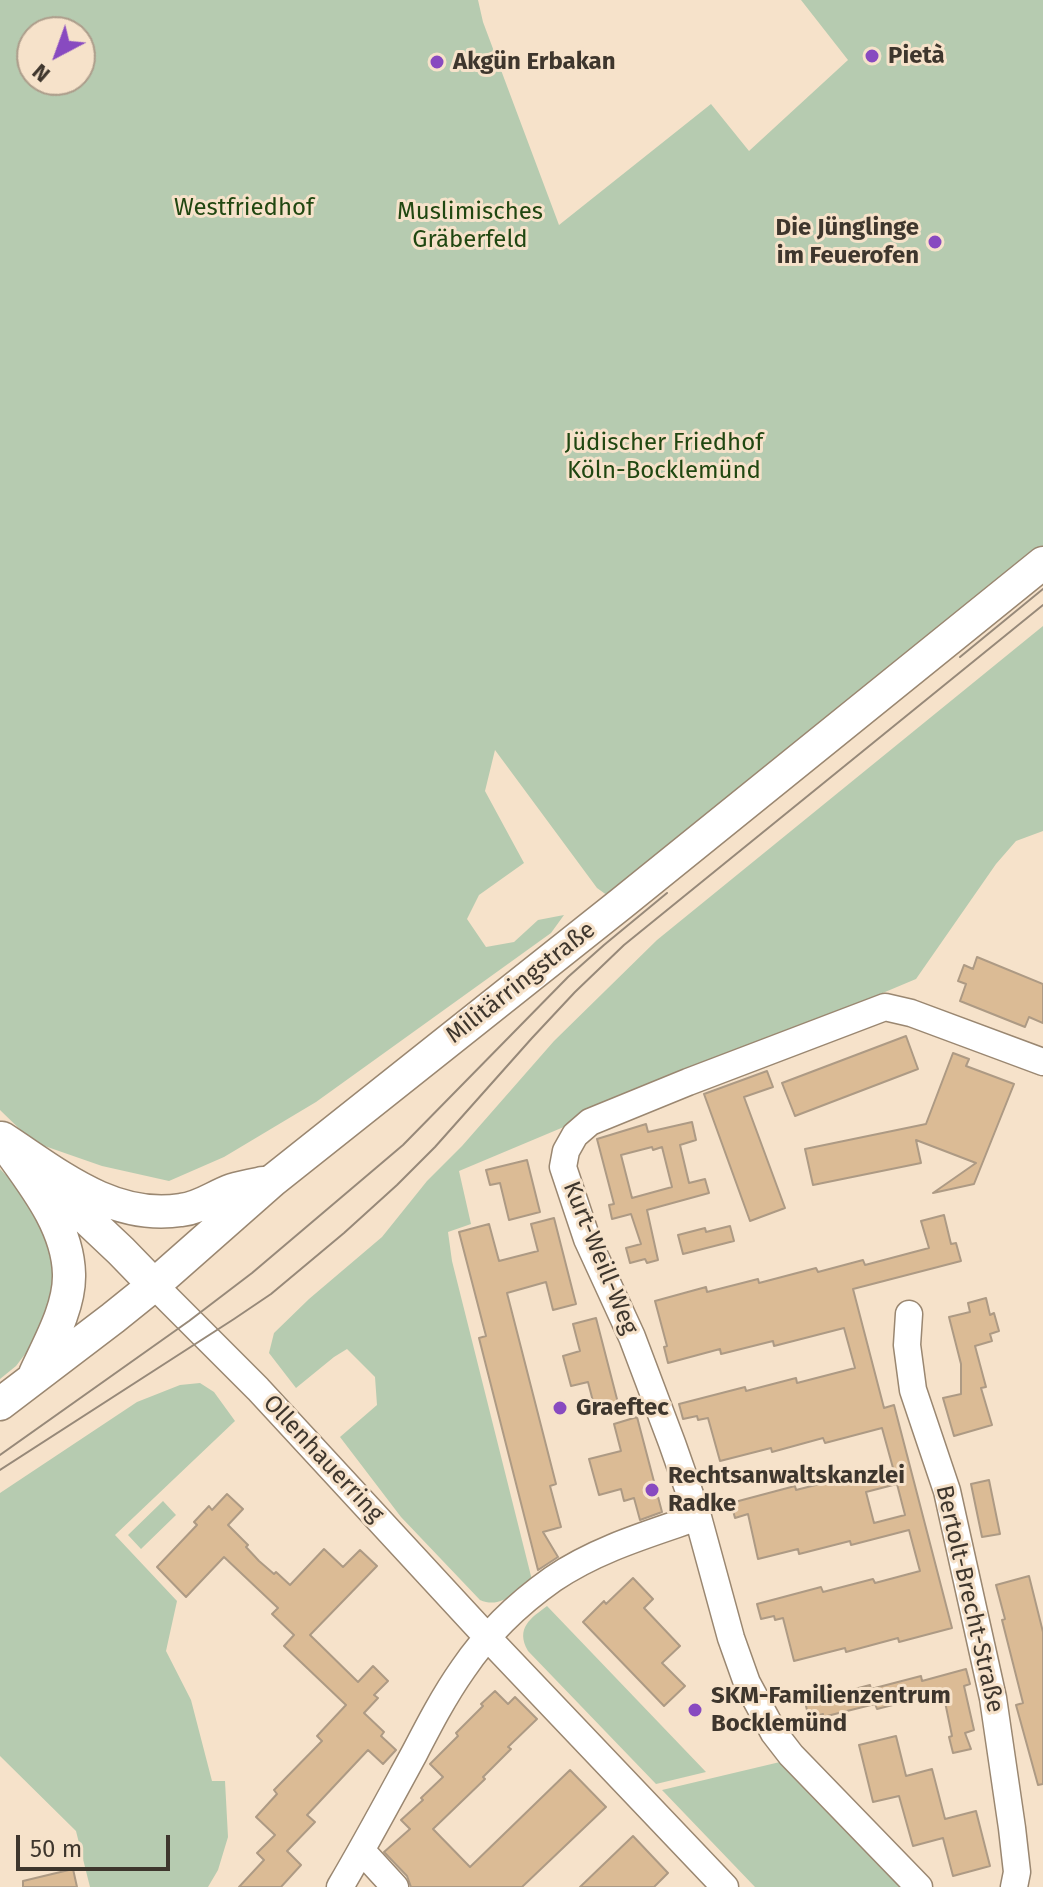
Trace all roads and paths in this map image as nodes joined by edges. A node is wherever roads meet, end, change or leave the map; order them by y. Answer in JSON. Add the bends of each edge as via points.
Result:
{"nodes":[{"id":1,"x":1043,"y":563,"type":"edge"},
{"id":2,"x":1043,"y":1062,"type":"edge"},
{"id":3,"x":1,"y":1137,"type":"edge"},
{"id":4,"x":272,"y":1181,"type":"junction"},
{"id":5,"x":154,"y":1285,"type":"junction"},
{"id":6,"x":909,"y":1314,"type":"dead end"},
{"id":7,"x":32,"y":1380,"type":"junction"},
{"id":8,"x":0,"y":1404,"type":"edge"},
{"id":9,"x":698,"y":1517,"type":"junction"},
{"id":10,"x":488,"y":1638,"type":"junction"},
{"id":11,"x":362,"y":1851,"type":"junction"},
{"id":12,"x":340,"y":1887,"type":"edge"},
{"id":13,"x":395,"y":1887,"type":"edge"},
{"id":14,"x":725,"y":1887,"type":"edge"},
{"id":15,"x":919,"y":1887,"type":"edge"},
{"id":16,"x":1014,"y":1887,"type":"edge"}],
"edges":[{"from":1,"to":4,"type":"main road","name":"Militärringstraße"},
{"from":2,"to":9,"type":"street","name":"Kurt-Weill-Weg","via":[[885,1007],[590,1122],[575,1135],[563,1167],[577,1213],[632,1337]]},
{"from":3,"to":4,"type":"main road","via":[[86,1192],[148,1212],[182,1210],[231,1190]]},
{"from":3,"to":5,"type":"main road"},
{"from":3,"to":7,"type":"main road","via":[[41,1194],[62,1240],[69,1273],[60,1320]]},
{"from":4,"to":5,"type":"main road","name":"Militärringstraße"},
{"from":5,"to":7,"type":"main road","name":"Militärringstraße"},
{"from":5,"to":10,"type":"street","name":"Ollenhauerring","via":[[258,1389]]},
{"from":6,"to":16,"type":"street","name":"Bertolt-Brecht-Straße","via":[[913,1390],[947,1491],[993,1698],[1017,1872]]},
{"from":7,"to":8,"type":"main road","name":"Militärringstraße"},
{"from":9,"to":10,"type":"street","via":[[573,1567],[529,1598]]},
{"from":9,"to":15,"type":"street","name":"Kurt-Weill-Weg","via":[[731,1638],[774,1733]]},
{"from":10,"to":11,"type":"street","via":[[432,1719]]},
{"from":10,"to":14,"type":"street","name":"Ollenhauerring"},
{"from":11,"to":12,"type":"street"},
{"from":11,"to":13,"type":"street"}]}
